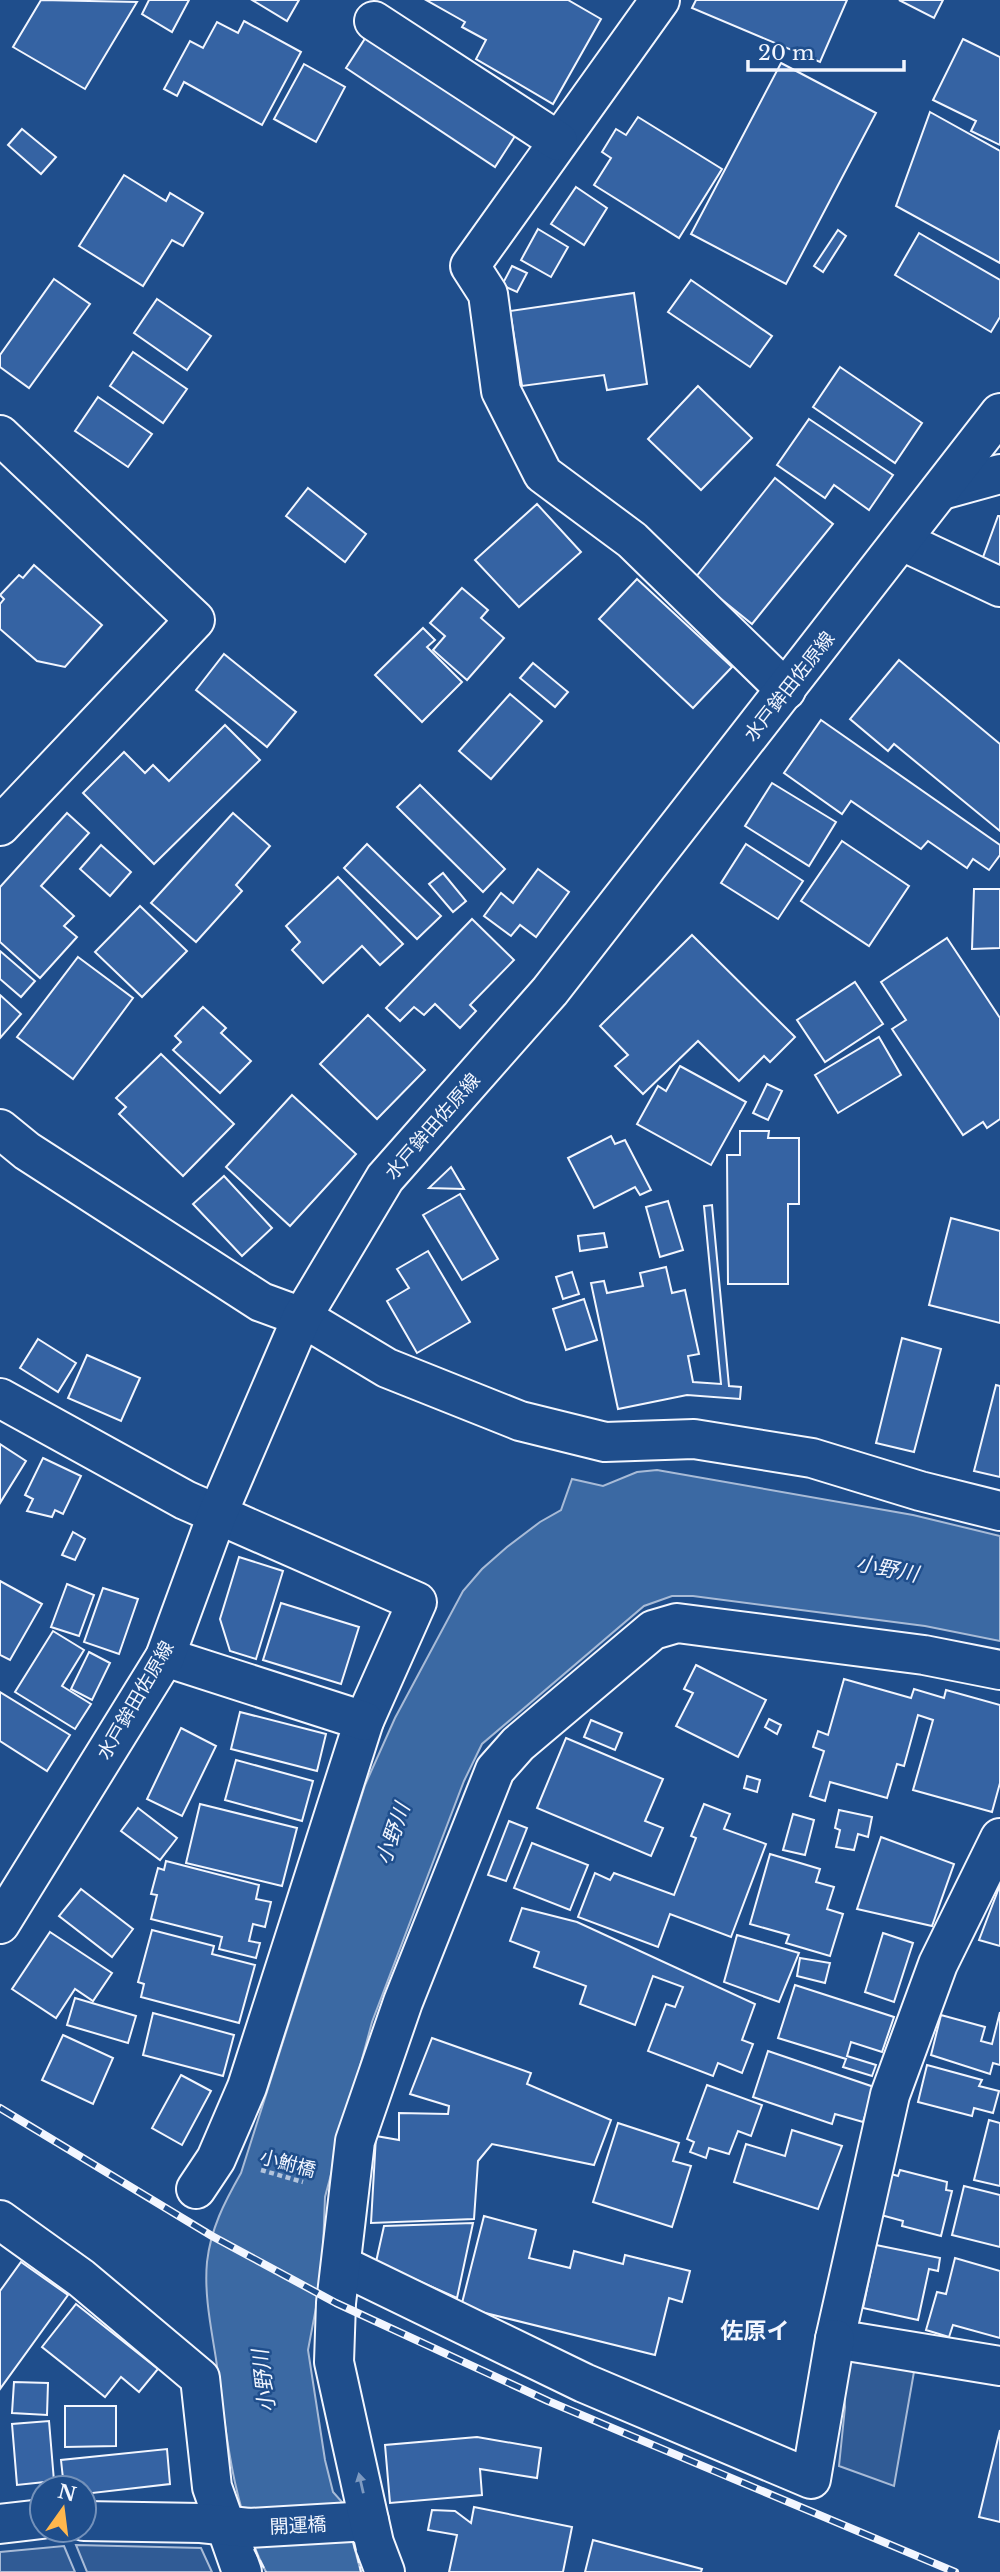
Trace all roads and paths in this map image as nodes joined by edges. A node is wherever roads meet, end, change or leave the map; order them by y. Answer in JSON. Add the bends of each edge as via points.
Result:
{"nodes":[{"id":1,"x":660,"y":0,"type":"edge"},
{"id":2,"x":374,"y":21,"type":"dead end"},
{"id":3,"x":558,"y":141,"type":"junction"},
{"id":4,"x":1000,"y":413,"type":"edge"},
{"id":5,"x":0,"y":435,"type":"edge"},
{"id":6,"x":1000,"y":474,"type":"edge"},
{"id":7,"x":942,"y":490,"type":"junction"},
{"id":8,"x":902,"y":541,"type":"junction"},
{"id":9,"x":1000,"y":587,"type":"edge"},
{"id":10,"x":786,"y":690,"type":"junction"},
{"id":11,"x":0,"y":826,"type":"edge"},
{"id":12,"x":0,"y":1129,"type":"edge"},
{"id":13,"x":302,"y":1317,"type":"junction"},
{"id":14,"x":0,"y":1398,"type":"edge"},
{"id":15,"x":1000,"y":1511,"type":"edge"},
{"id":16,"x":218,"y":1516,"type":"junction"},
{"id":17,"x":165,"y":1657,"type":"junction"},
{"id":18,"x":1000,"y":1670,"type":"edge"},
{"id":19,"x":364,"y":1721,"type":"junction"},
{"id":20,"x":1000,"y":1838,"type":"edge"},
{"id":21,"x":0,"y":1924,"type":"edge"},
{"id":22,"x":259,"y":2170,"type":"dead end"},
{"id":23,"x":310,"y":2183,"type":"dead end"},
{"id":24,"x":196,"y":2189,"type":"dead end"},
{"id":25,"x":0,"y":2220,"type":"edge"},
{"id":26,"x":341,"y":2265,"type":"junction"},
{"id":27,"x":835,"y":2339,"type":"junction"},
{"id":28,"x":1000,"y":2366,"type":"edge"},
{"id":29,"x":28,"y":2521,"type":"edge"},
{"id":30,"x":358,"y":2521,"type":"junction"},
{"id":31,"x":98,"y":2522,"type":"edge"},
{"id":32,"x":0,"y":2524,"type":"edge"},
{"id":33,"x":236,"y":2527,"type":"junction"},
{"id":34,"x":242,"y":2572,"type":"edge"},
{"id":35,"x":385,"y":2572,"type":"edge"}],
"edges":[{"from":1,"to":3,"type":"street"},
{"from":2,"to":3,"type":"street"},
{"from":3,"to":10,"type":"street","via":[[470,266],[488,294],[502,391],[543,474],[632,540]]},
{"from":4,"to":7,"type":"street","name":"水戸鉾田佐原線"},
{"from":5,"to":11,"type":"street","via":[[195,621]]},
{"from":6,"to":7,"type":"street"},
{"from":7,"to":8,"type":"street","name":"水戸鉾田佐原線"},
{"from":8,"to":9,"type":"street"},
{"from":8,"to":10,"type":"street","name":"水戸鉾田佐原線"},
{"from":10,"to":13,"type":"street","name":"水戸鉾田佐原線","via":[[550,991],[384,1178]]},
{"from":12,"to":13,"type":"street","via":[[253,1297]]},
{"from":13,"to":15,"type":"street","via":[[387,1368],[520,1421],[605,1442],[694,1438],[811,1458]]},
{"from":13,"to":16,"type":"street","name":"水戸鉾田佐原線"},
{"from":14,"to":16,"type":"street"},
{"from":16,"to":17,"type":"street","name":"水戸鉾田佐原線"},
{"from":16,"to":19,"type":"street","via":[[417,1602]]},
{"from":17,"to":19,"type":"street"},
{"from":17,"to":21,"type":"street","name":"水戸鉾田佐原線"},
{"from":18,"to":26,"type":"street","via":[[924,1655],[677,1623],[653,1630],[518,1744],[495,1770],[376,2078],[355,2141]]},
{"from":19,"to":24,"type":"street","via":[[247,2087],[216,2159]]},
{"from":20,"to":27,"type":"street","via":[[938,1964],[891,2095]]},
{"from":22,"to":23,"type":"path","name":"小鮒橋"},
{"from":25,"to":33,"type":"street","via":[[81,2278],[200,2378],[212,2487]]},
{"from":26,"to":27,"type":"street","via":[[584,2383],[811,2479]]},
{"from":30,"to":26,"type":"street","one_way":true,"via":[[334,2362]]},
{"from":27,"to":28,"type":"street"},
{"from":29,"to":32,"type":"street"},
{"from":30,"to":33,"type":"street","name":"開運橋"},
{"from":30,"to":35,"type":"street"},
{"from":31,"to":33,"type":"street","name":"開運橋"},
{"from":33,"to":34,"type":"street"}]}
